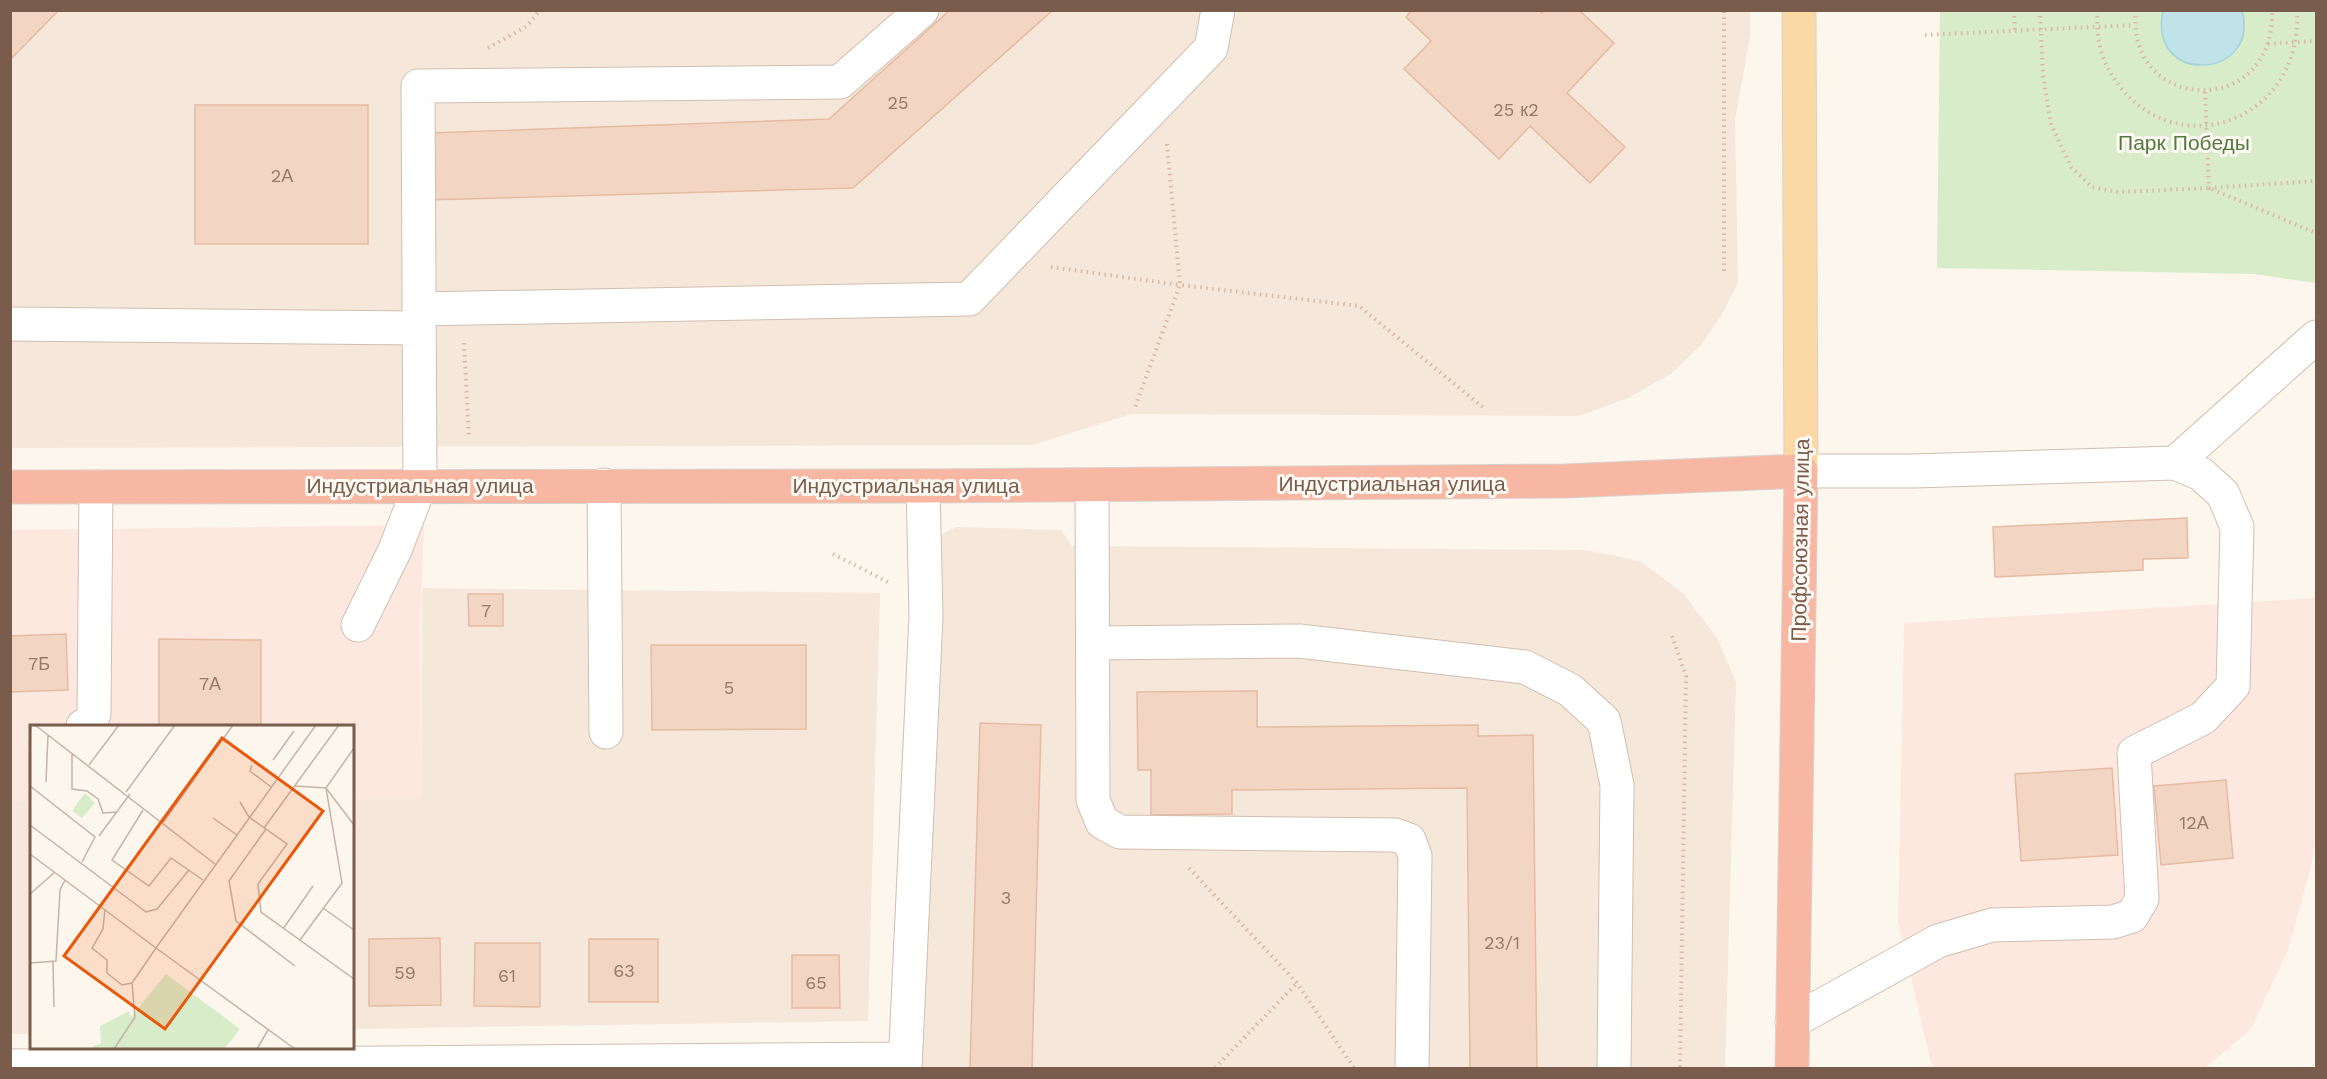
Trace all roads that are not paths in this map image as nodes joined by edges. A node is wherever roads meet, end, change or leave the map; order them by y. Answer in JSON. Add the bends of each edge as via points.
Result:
{"nodes":[{"id":1,"x":922,"y":10,"type":"edge"},
{"id":2,"x":1218,"y":10,"type":"edge"},
{"id":3,"x":1799,"y":10,"type":"edge"},
{"id":4,"x":418,"y":319,"type":"junction"},
{"id":5,"x":10,"y":324,"type":"edge"},
{"id":6,"x":2316,"y":337,"type":"edge"},
{"id":7,"x":2175,"y":463,"type":"junction"},
{"id":8,"x":1801,"y":471,"type":"junction"},
{"id":9,"x":420,"y":485,"type":"junction"},
{"id":10,"x":604,"y":485,"type":"junction"},
{"id":11,"x":1092,"y":485,"type":"junction"},
{"id":12,"x":923,"y":486,"type":"junction"},
{"id":13,"x":10,"y":487,"type":"edge"},
{"id":14,"x":96,"y":487,"type":"junction"},
{"id":15,"x":358,"y":625,"type":"dead end"},
{"id":16,"x":1093,"y":643,"type":"junction"},
{"id":17,"x":85,"y":725,"type":"edge"},
{"id":18,"x":606,"y":732,"type":"dead end"},
{"id":19,"x":1792,"y":1022,"type":"junction"},
{"id":20,"x":905,"y":1064,"type":"edge"},
{"id":21,"x":10,"y":1066,"type":"edge"},
{"id":22,"x":1413,"y":1068,"type":"edge"},
{"id":23,"x":1614,"y":1068,"type":"edge"},
{"id":24,"x":1792,"y":1068,"type":"edge"}],
"edges":[{"from":1,"to":4,"type":"street","via":[[840,82],[418,86]]},
{"from":2,"to":4,"type":"street","via":[[1211,48],[969,299],[462,309]]},
{"from":3,"to":8,"type":"main road","name":"Профсоюзная улица"},
{"from":4,"to":5,"type":"street"},
{"from":4,"to":9,"type":"street"},
{"from":6,"to":7,"type":"street"},
{"from":7,"to":8,"type":"street"},
{"from":7,"to":19,"type":"street","via":[[2201,474],[2223,494],[2237,527],[2233,686],[2203,718],[2134,753],[2142,899],[2132,916],[2113,922],[1992,925],[1938,941]]},
{"from":8,"to":11,"type":"highway","name":"Индустриальная улица","via":[[1565,481]]},
{"from":8,"to":19,"type":"highway","name":"Профсоюзная улица"},
{"from":9,"to":10,"type":"highway","name":"Индустриальная улица"},
{"from":9,"to":14,"type":"highway","name":"Индустриальная улица"},
{"from":9,"to":15,"type":"street","via":[[395,550]]},
{"from":10,"to":12,"type":"highway","name":"Индустриальная улица"},
{"from":10,"to":18,"type":"street"},
{"from":11,"to":12,"type":"highway","name":"Индустриальная улица"},
{"from":11,"to":16,"type":"street"},
{"from":12,"to":20,"type":"street","via":[[926,615]]},
{"from":13,"to":14,"type":"highway","name":"Индустриальная улица"},
{"from":14,"to":17,"type":"street","via":[[94,714]]},
{"from":16,"to":22,"type":"street","via":[[1093,800],[1102,822],[1120,832],[1395,835],[1409,840],[1414,856]]},
{"from":16,"to":23,"type":"street","via":[[1299,640],[1525,667],[1570,690],[1605,721],[1617,785]]},
{"from":19,"to":24,"type":"highway","name":"Профсоюзная улица"},
{"from":20,"to":21,"type":"street"}]}
